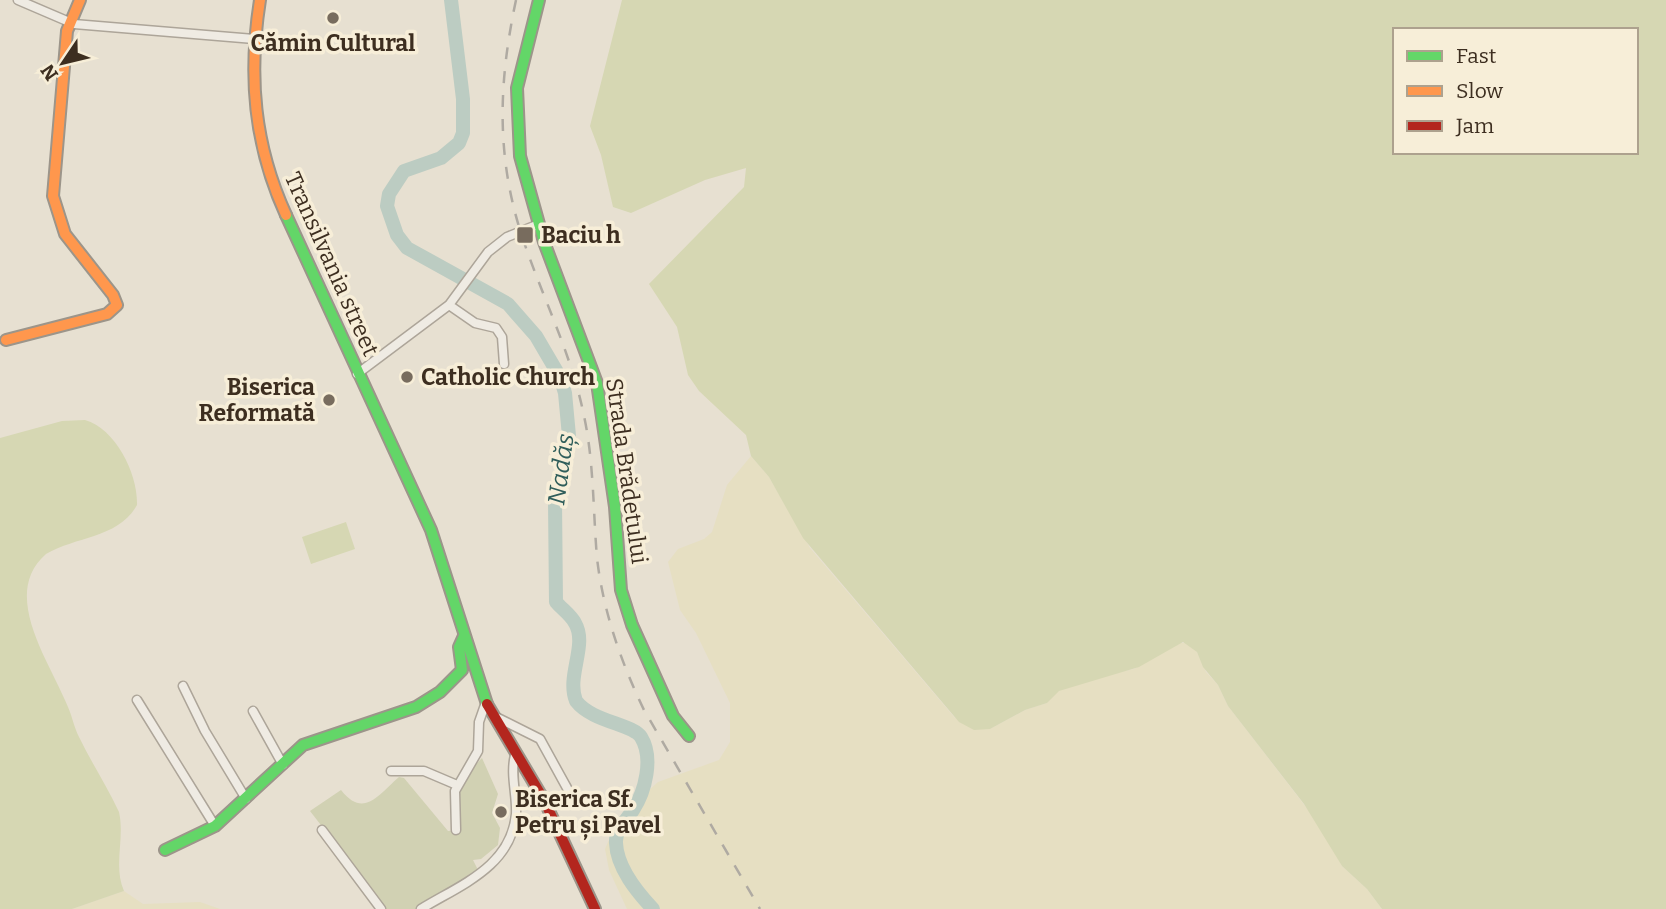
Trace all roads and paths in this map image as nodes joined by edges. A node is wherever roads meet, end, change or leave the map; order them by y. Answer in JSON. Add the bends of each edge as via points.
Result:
{"nodes":[{"id":1,"x":18,"y":0,"type":"edge"},
{"id":2,"x":80,"y":0,"type":"edge"},
{"id":3,"x":260,"y":0,"type":"edge"},
{"id":4,"x":538,"y":0,"type":"edge"},
{"id":5,"x":69,"y":23,"type":"junction"},
{"id":6,"x":254,"y":39,"type":"junction"},
{"id":7,"x":539,"y":224,"type":"junction"},
{"id":8,"x":449,"y":305,"type":"junction"},
{"id":9,"x":6,"y":340,"type":"dead end"},
{"id":10,"x":504,"y":364,"type":"dead end"},
{"id":11,"x":357,"y":374,"type":"junction"},
{"id":12,"x":464,"y":636,"type":"junction"},
{"id":13,"x":183,"y":686,"type":"dead end"},
{"id":14,"x":137,"y":700,"type":"dead end"},
{"id":15,"x":486,"y":702,"type":"junction"},
{"id":16,"x":253,"y":711,"type":"dead end"},
{"id":17,"x":493,"y":716,"type":"junction"},
{"id":18,"x":689,"y":736,"type":"dead end"},
{"id":19,"x":515,"y":755,"type":"junction"},
{"id":20,"x":283,"y":765,"type":"junction"},
{"id":21,"x":391,"y":771,"type":"dead end"},
{"id":22,"x":457,"y":785,"type":"junction"},
{"id":23,"x":567,"y":788,"type":"dead end"},
{"id":24,"x":246,"y":799,"type":"junction"},
{"id":25,"x":215,"y":826,"type":"junction"},
{"id":26,"x":456,"y":830,"type":"dead end"},
{"id":27,"x":322,"y":831,"type":"dead end"},
{"id":28,"x":165,"y":850,"type":"dead end"},
{"id":29,"x":381,"y":909,"type":"edge"},
{"id":30,"x":421,"y":909,"type":"edge"},
{"id":31,"x":595,"y":909,"type":"edge"}],
"edges":[{"from":1,"to":5,"type":"street"},
{"from":2,"to":5,"type":"street"},
{"from":3,"to":6,"type":"street","name":"Transilvania street"},
{"from":4,"to":7,"type":"street","name":"Strada Brădetului","via":[[517,98],[520,156]]},
{"from":5,"to":6,"type":"street"},
{"from":5,"to":9,"type":"street","via":[[54,207],[69,241],[117,305],[107,314]]},
{"from":6,"to":11,"type":"street","name":"Transilvania street","via":[[254,108],[266,163]]},
{"from":7,"to":8,"type":"street","via":[[508,236],[488,252]]},
{"from":7,"to":18,"type":"street","name":"Strada Brădetului","via":[[597,383],[615,507],[621,590],[673,716]]},
{"from":8,"to":10,"type":"street","via":[[475,323],[496,328],[502,337]]},
{"from":8,"to":11,"type":"street"},
{"from":11,"to":12,"type":"street","name":"Transilvania street","via":[[431,530]]},
{"from":12,"to":15,"type":"street"},
{"from":12,"to":20,"type":"street","via":[[459,647],[462,670],[440,692],[416,707],[322,736]]},
{"from":13,"to":24,"type":"street"},
{"from":14,"to":25,"type":"street"},
{"from":15,"to":17,"type":"street"},
{"from":15,"to":22,"type":"street","via":[[479,722],[478,751]]},
{"from":16,"to":20,"type":"street"},
{"from":17,"to":19,"type":"street"},
{"from":17,"to":23,"type":"street","via":[[540,739]]},
{"from":19,"to":30,"type":"street","via":[[516,814],[500,856],[484,872]]},
{"from":19,"to":31,"type":"street","via":[[558,826]]},
{"from":20,"to":24,"type":"street"},
{"from":21,"to":22,"type":"street","via":[[425,771]]},
{"from":22,"to":26,"type":"street"},
{"from":24,"to":25,"type":"street"},
{"from":25,"to":28,"type":"street"},
{"from":27,"to":29,"type":"street"}]}
